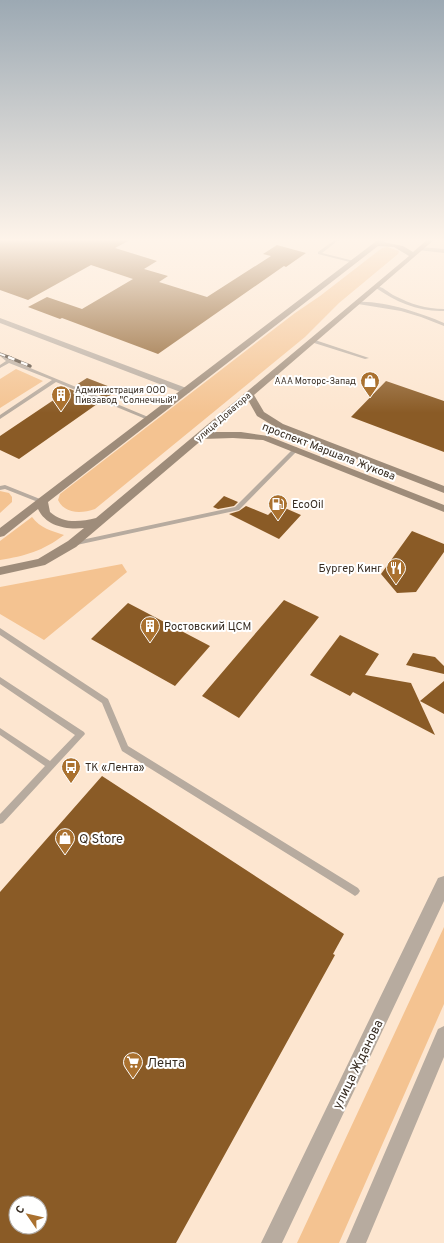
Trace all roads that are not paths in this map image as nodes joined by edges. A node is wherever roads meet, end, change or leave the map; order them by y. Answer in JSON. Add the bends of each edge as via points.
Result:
{"nodes":[{"id":1,"x":308,"y":297,"type":"edge"},
{"id":2,"x":365,"y":297,"type":"edge"},
{"id":3,"x":392,"y":297,"type":"edge"},
{"id":4,"x":358,"y":303,"type":"junction"},
{"id":5,"x":444,"y":310,"type":"edge"},
{"id":6,"x":0,"y":320,"type":"edge"},
{"id":7,"x":444,"y":325,"type":"edge"},
{"id":8,"x":313,"y":341,"type":"junction"},
{"id":9,"x":0,"y":354,"type":"edge"},
{"id":10,"x":367,"y":358,"type":"dead end"},
{"id":11,"x":9,"y":361,"type":"junction"},
{"id":12,"x":0,"y":367,"type":"edge"},
{"id":13,"x":56,"y":380,"type":"junction"},
{"id":14,"x":186,"y":391,"type":"junction"},
{"id":15,"x":249,"y":394,"type":"junction"},
{"id":16,"x":0,"y":417,"type":"edge"},
{"id":17,"x":150,"y":419,"type":"junction"},
{"id":18,"x":201,"y":436,"type":"junction"},
{"id":19,"x":296,"y":449,"type":"junction"},
{"id":20,"x":0,"y":488,"type":"edge"},
{"id":21,"x":444,"y":490,"type":"edge"},
{"id":22,"x":43,"y":502,"type":"junction"},
{"id":23,"x":444,"y":509,"type":"edge"},
{"id":24,"x":102,"y":520,"type":"junction"},
{"id":25,"x":0,"y":534,"type":"edge"},
{"id":26,"x":72,"y":544,"type":"junction"},
{"id":27,"x":0,"y":571,"type":"edge"},
{"id":28,"x":0,"y":631,"type":"edge"},
{"id":29,"x":0,"y":680,"type":"edge"},
{"id":30,"x":0,"y":731,"type":"edge"},
{"id":31,"x":51,"y":766,"type":"junction"},
{"id":32,"x":0,"y":820,"type":"edge"},
{"id":33,"x":444,"y":884,"type":"edge"},
{"id":34,"x":355,"y":891,"type":"dead end"},
{"id":35,"x":444,"y":1035,"type":"edge"},
{"id":36,"x":271,"y":1243,"type":"edge"},
{"id":37,"x":356,"y":1243,"type":"edge"}],
"edges":[{"from":1,"to":14,"type":"street"},
{"from":2,"to":4,"type":"street","name":"улица Доватора"},
{"from":3,"to":5,"type":"lane","via":[[427,308]]},
{"from":4,"to":7,"type":"lane","via":[[394,307]]},
{"from":4,"to":8,"type":"street","name":"улица Доватора"},
{"from":6,"to":14,"type":"street"},
{"from":8,"to":10,"type":"lane"},
{"from":8,"to":15,"type":"street","name":"улица Доватора"},
{"from":9,"to":11,"type":"lane"},
{"from":11,"to":12,"type":"lane"},
{"from":11,"to":13,"type":"lane"},
{"from":13,"to":16,"type":"lane"},
{"from":13,"to":17,"type":"lane"},
{"from":14,"to":17,"type":"street"},
{"from":15,"to":18,"type":"street","name":"улица Доватора"},
{"from":15,"to":21,"type":"street","name":"проспект Маршала Жукова","via":[[260,414],[280,426]]},
{"from":17,"to":22,"type":"street"},
{"from":18,"to":19,"type":"street","name":"проспект Маршала Жукова","via":[[244,434]]},
{"from":18,"to":24,"type":"street","name":"улица Доватора"},
{"from":19,"to":23,"type":"street","name":"проспект Маршала Жукова"},
{"from":19,"to":26,"type":"lane","via":[[237,510]]},
{"from":20,"to":22,"type":"lane","via":[[5,487]]},
{"from":22,"to":24,"type":"street","via":[[45,514],[63,523],[82,525]]},
{"from":22,"to":25,"type":"street"},
{"from":24,"to":26,"type":"street","name":"улица Доватора"},
{"from":26,"to":27,"type":"street","name":"улица Доватора","via":[[41,562]]},
{"from":28,"to":34,"type":"lane","via":[[105,701],[125,748]]},
{"from":29,"to":31,"type":"lane","via":[[81,734]]},
{"from":30,"to":31,"type":"lane"},
{"from":31,"to":32,"type":"lane"},
{"from":33,"to":36,"type":"street","name":"улица Жданова"},
{"from":35,"to":37,"type":"street"}]}
